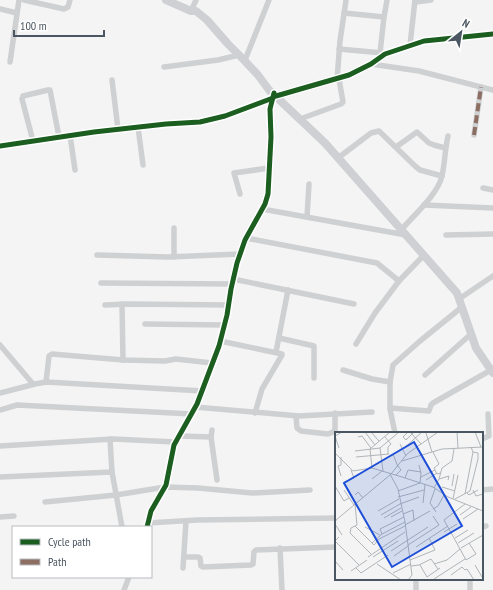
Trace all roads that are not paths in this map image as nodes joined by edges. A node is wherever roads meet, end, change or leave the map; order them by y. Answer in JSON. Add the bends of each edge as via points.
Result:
{"nodes":[{"id":1,"x":19,"y":0,"type":"edge"},
{"id":2,"x":24,"y":0,"type":"edge"},
{"id":3,"x":70,"y":0,"type":"edge"},
{"id":4,"x":166,"y":0,"type":"edge"},
{"id":5,"x":196,"y":0,"type":"edge"},
{"id":6,"x":269,"y":0,"type":"edge"},
{"id":7,"x":346,"y":0,"type":"edge"},
{"id":8,"x":387,"y":0,"type":"edge"},
{"id":9,"x":431,"y":0,"type":"edge"},
{"id":10,"x":415,"y":1,"type":"edge"},
{"id":11,"x":0,"y":9,"type":"edge"},
{"id":12,"x":191,"y":11,"type":"junction"},
{"id":13,"x":17,"y":13,"type":"junction"},
{"id":14,"x":344,"y":13,"type":"junction"},
{"id":15,"x":384,"y":17,"type":"junction"},
{"id":16,"x":493,"y":34,"type":"edge"},
{"id":17,"x":410,"y":45,"type":"junction"},
{"id":18,"x":339,"y":49,"type":"junction"},
{"id":19,"x":382,"y":53,"type":"junction"},
{"id":20,"x":242,"y":58,"type":"junction"},
{"id":21,"x":10,"y":62,"type":"dead end"},
{"id":22,"x":371,"y":64,"type":"junction"},
{"id":23,"x":164,"y":67,"type":"dead end"},
{"id":24,"x":338,"y":79,"type":"junction"},
{"id":25,"x":112,"y":80,"type":"dead end"},
{"id":26,"x":481,"y":87,"type":"junction"},
{"id":27,"x":493,"y":90,"type":"edge"},
{"id":28,"x":274,"y":96,"type":"junction"},
{"id":29,"x":300,"y":118,"type":"junction"},
{"id":30,"x":138,"y":127,"type":"junction"},
{"id":31,"x":118,"y":129,"type":"junction"},
{"id":32,"x":70,"y":135,"type":"junction"},
{"id":33,"x":474,"y":135,"type":"dead end"},
{"id":34,"x":448,"y":136,"type":"dead end"},
{"id":35,"x":59,"y":137,"type":"junction"},
{"id":36,"x":33,"y":141,"type":"junction"},
{"id":37,"x":0,"y":146,"type":"edge"},
{"id":38,"x":396,"y":147,"type":"junction"},
{"id":39,"x":445,"y":148,"type":"junction"},
{"id":40,"x":338,"y":158,"type":"junction"},
{"id":41,"x":143,"y":165,"type":"dead end"},
{"id":42,"x":269,"y":168,"type":"junction"},
{"id":43,"x":75,"y":170,"type":"dead end"},
{"id":44,"x":442,"y":176,"type":"junction"},
{"id":45,"x":309,"y":184,"type":"dead end"},
{"id":46,"x":483,"y":188,"type":"dead end"},
{"id":47,"x":493,"y":190,"type":"edge"},
{"id":48,"x":240,"y":194,"type":"dead end"},
{"id":49,"x":424,"y":205,"type":"junction"},
{"id":50,"x":493,"y":208,"type":"edge"},
{"id":51,"x":262,"y":209,"type":"junction"},
{"id":52,"x":307,"y":217,"type":"junction"},
{"id":53,"x":174,"y":228,"type":"dead end"},
{"id":54,"x":404,"y":233,"type":"junction"},
{"id":55,"x":493,"y":234,"type":"edge"},
{"id":56,"x":446,"y":235,"type":"dead end"},
{"id":57,"x":246,"y":238,"type":"junction"},
{"id":58,"x":240,"y":254,"type":"junction"},
{"id":59,"x":97,"y":255,"type":"dead end"},
{"id":60,"x":424,"y":255,"type":"junction"},
{"id":61,"x":174,"y":257,"type":"junction"},
{"id":62,"x":493,"y":276,"type":"edge"},
{"id":63,"x":399,"y":281,"type":"junction"},
{"id":64,"x":233,"y":282,"type":"junction"},
{"id":65,"x":100,"y":283,"type":"dead end"},
{"id":66,"x":288,"y":290,"type":"junction"},
{"id":67,"x":460,"y":303,"type":"junction"},
{"id":68,"x":122,"y":304,"type":"junction"},
{"id":69,"x":354,"y":304,"type":"dead end"},
{"id":70,"x":105,"y":305,"type":"dead end"},
{"id":71,"x":229,"y":305,"type":"junction"},
{"id":72,"x":146,"y":324,"type":"dead end"},
{"id":73,"x":224,"y":325,"type":"junction"},
{"id":74,"x":471,"y":334,"type":"junction"},
{"id":75,"x":279,"y":338,"type":"junction"},
{"id":76,"x":220,"y":341,"type":"junction"},
{"id":77,"x":356,"y":344,"type":"dead end"},
{"id":78,"x":0,"y":345,"type":"edge"},
{"id":79,"x":276,"y":352,"type":"junction"},
{"id":80,"x":123,"y":360,"type":"junction"},
{"id":81,"x":212,"y":363,"type":"junction"},
{"id":82,"x":343,"y":370,"type":"dead end"},
{"id":83,"x":492,"y":371,"type":"edge"},
{"id":84,"x":425,"y":375,"type":"dead end"},
{"id":85,"x":314,"y":378,"type":"dead end"},
{"id":86,"x":46,"y":382,"type":"junction"},
{"id":87,"x":390,"y":382,"type":"junction"},
{"id":88,"x":33,"y":384,"type":"junction"},
{"id":89,"x":203,"y":391,"type":"junction"},
{"id":90,"x":0,"y":393,"type":"edge"},
{"id":91,"x":196,"y":407,"type":"junction"},
{"id":92,"x":390,"y":408,"type":"junction"},
{"id":93,"x":0,"y":410,"type":"edge"},
{"id":94,"x":372,"y":412,"type":"dead end"},
{"id":95,"x":254,"y":413,"type":"junction"},
{"id":96,"x":335,"y":413,"type":"junction"},
{"id":97,"x":192,"y":414,"type":"junction"},
{"id":98,"x":488,"y":414,"type":"dead end"},
{"id":99,"x":296,"y":416,"type":"junction"},
{"id":100,"x":212,"y":430,"type":"dead end"},
{"id":101,"x":395,"y":432,"type":"edge"},
{"id":102,"x":179,"y":436,"type":"junction"},
{"id":103,"x":212,"y":437,"type":"junction"},
{"id":104,"x":110,"y":439,"type":"junction"},
{"id":105,"x":483,"y":439,"type":"edge"},
{"id":106,"x":175,"y":442,"type":"junction"},
{"id":107,"x":0,"y":446,"type":"edge"},
{"id":108,"x":112,"y":472,"type":"junction"},
{"id":109,"x":0,"y":477,"type":"edge"},
{"id":110,"x":217,"y":480,"type":"dead end"},
{"id":111,"x":164,"y":488,"type":"junction"},
{"id":112,"x":493,"y":489,"type":"edge"},
{"id":113,"x":310,"y":490,"type":"dead end"},
{"id":114,"x":483,"y":490,"type":"edge"},
{"id":115,"x":116,"y":495,"type":"junction"},
{"id":116,"x":45,"y":502,"type":"dead end"},
{"id":117,"x":14,"y":516,"type":"dead end"},
{"id":118,"x":0,"y":517,"type":"edge"},
{"id":119,"x":335,"y":518,"type":"edge"},
{"id":120,"x":186,"y":521,"type":"junction"},
{"id":121,"x":147,"y":525,"type":"edge"},
{"id":122,"x":122,"y":526,"type":"edge"},
{"id":123,"x":335,"y":547,"type":"edge"},
{"id":124,"x":280,"y":548,"type":"junction"},
{"id":125,"x":184,"y":557,"type":"junction"},
{"id":126,"x":183,"y":568,"type":"dead end"},
{"id":127,"x":129,"y":578,"type":"edge"},
{"id":128,"x":124,"y":590,"type":"edge"},
{"id":129,"x":282,"y":590,"type":"edge"}],
"edges":[{"from":1,"to":13,"type":"street"},
{"from":2,"to":3,"type":"street","via":[[64,9],[68,8]]},
{"from":4,"to":12,"type":"main road"},
{"from":5,"to":12,"type":"street"},
{"from":6,"to":20,"type":"street"},
{"from":7,"to":14,"type":"street"},
{"from":8,"to":15,"type":"street"},
{"from":9,"to":10,"type":"street"},
{"from":10,"to":17,"type":"street"},
{"from":11,"to":13,"type":"street"},
{"from":12,"to":20,"type":"main road","via":[[196,11],[207,20]]},
{"from":13,"to":21,"type":"street"},
{"from":14,"to":15,"type":"street"},
{"from":14,"to":18,"type":"street"},
{"from":15,"to":19,"type":"street"},
{"from":16,"to":17,"type":"street","via":[[424,41]]},
{"from":17,"to":19,"type":"street"},
{"from":18,"to":19,"type":"street"},
{"from":18,"to":24,"type":"street"},
{"from":19,"to":22,"type":"street"},
{"from":20,"to":23,"type":"street"},
{"from":20,"to":28,"type":"main road"},
{"from":22,"to":24,"type":"street"},
{"from":22,"to":26,"type":"street","via":[[419,71]]},
{"from":24,"to":28,"type":"street"},
{"from":24,"to":29,"type":"street","via":[[343,102]]},
{"from":25,"to":31,"type":"street"},
{"from":26,"to":27,"type":"street"},
{"from":26,"to":33,"type":"street"},
{"from":28,"to":29,"type":"main road"},
{"from":28,"to":30,"type":"street","via":[[210,120]]},
{"from":28,"to":42,"type":"street","via":[[270,109]]},
{"from":29,"to":40,"type":"main road"},
{"from":30,"to":31,"type":"street"},
{"from":30,"to":41,"type":"street"},
{"from":31,"to":32,"type":"street"},
{"from":32,"to":35,"type":"street"},
{"from":32,"to":43,"type":"street"},
{"from":34,"to":39,"type":"street"},
{"from":35,"to":36,"type":"street"},
{"from":35,"to":36,"type":"street","via":[[48,90],[22,97]]},
{"from":36,"to":37,"type":"street"},
{"from":38,"to":39,"type":"street","via":[[417,132],[429,143]]},
{"from":38,"to":40,"type":"street","via":[[377,131]]},
{"from":38,"to":44,"type":"street","via":[[420,170]]},
{"from":39,"to":44,"type":"street"},
{"from":40,"to":54,"type":"main road"},
{"from":42,"to":48,"type":"street","via":[[234,174]]},
{"from":42,"to":51,"type":"street","via":[[268,194]]},
{"from":44,"to":49,"type":"street"},
{"from":45,"to":52,"type":"street"},
{"from":46,"to":47,"type":"street"},
{"from":49,"to":50,"type":"street"},
{"from":49,"to":54,"type":"street"},
{"from":51,"to":52,"type":"street"},
{"from":51,"to":57,"type":"street"},
{"from":52,"to":54,"type":"street"},
{"from":53,"to":61,"type":"street"},
{"from":54,"to":60,"type":"main road"},
{"from":55,"to":56,"type":"street"},
{"from":57,"to":58,"type":"street"},
{"from":57,"to":63,"type":"street","via":[[377,263]]},
{"from":58,"to":61,"type":"street"},
{"from":58,"to":64,"type":"street"},
{"from":59,"to":61,"type":"street"},
{"from":60,"to":63,"type":"street"},
{"from":60,"to":67,"type":"main road","via":[[457,293]]},
{"from":62,"to":67,"type":"street"},
{"from":63,"to":77,"type":"street"},
{"from":64,"to":65,"type":"street"},
{"from":64,"to":66,"type":"street"},
{"from":64,"to":71,"type":"street"},
{"from":66,"to":69,"type":"street"},
{"from":66,"to":75,"type":"street"},
{"from":67,"to":74,"type":"main road"},
{"from":67,"to":87,"type":"street","via":[[393,365]]},
{"from":68,"to":70,"type":"street"},
{"from":68,"to":71,"type":"street"},
{"from":68,"to":80,"type":"street"},
{"from":71,"to":73,"type":"street"},
{"from":72,"to":73,"type":"street"},
{"from":73,"to":76,"type":"street"},
{"from":74,"to":83,"type":"main road","via":[[476,348]]},
{"from":74,"to":84,"type":"street"},
{"from":75,"to":79,"type":"street"},
{"from":75,"to":85,"type":"street","via":[[314,346]]},
{"from":76,"to":79,"type":"street"},
{"from":76,"to":81,"type":"street"},
{"from":78,"to":88,"type":"street"},
{"from":79,"to":95,"type":"street","via":[[282,356],[262,389]]},
{"from":80,"to":81,"type":"street","via":[[176,359]]},
{"from":80,"to":86,"type":"street","via":[[52,354],[49,356]]},
{"from":81,"to":89,"type":"street"},
{"from":82,"to":87,"type":"street"},
{"from":83,"to":92,"type":"street","via":[[433,402],[428,411]]},
{"from":86,"to":88,"type":"street"},
{"from":86,"to":89,"type":"street"},
{"from":87,"to":92,"type":"street"},
{"from":88,"to":90,"type":"street"},
{"from":89,"to":91,"type":"street"},
{"from":91,"to":95,"type":"street"},
{"from":91,"to":97,"type":"street"},
{"from":92,"to":101,"type":"street"},
{"from":93,"to":97,"type":"street","via":[[17,405]]},
{"from":94,"to":96,"type":"street"},
{"from":95,"to":99,"type":"street"},
{"from":96,"to":99,"type":"street"},
{"from":96,"to":99,"type":"street","via":[[335,430],[328,434],[301,431],[297,428]]},
{"from":97,"to":102,"type":"street"},
{"from":98,"to":105,"type":"street","via":[[489,436]]},
{"from":100,"to":103,"type":"street"},
{"from":102,"to":103,"type":"street"},
{"from":102,"to":106,"type":"street"},
{"from":103,"to":110,"type":"street"},
{"from":104,"to":106,"type":"street"},
{"from":104,"to":107,"type":"street"},
{"from":104,"to":108,"type":"street"},
{"from":106,"to":111,"type":"street"},
{"from":108,"to":109,"type":"street"},
{"from":108,"to":115,"type":"street"},
{"from":111,"to":113,"type":"street","via":[[252,493]]},
{"from":111,"to":115,"type":"street"},
{"from":111,"to":121,"type":"street","via":[[151,511]]},
{"from":112,"to":114,"type":"street"},
{"from":115,"to":116,"type":"street"},
{"from":115,"to":122,"type":"street"},
{"from":117,"to":118,"type":"street"},
{"from":119,"to":120,"type":"street"},
{"from":120,"to":121,"type":"street"},
{"from":120,"to":125,"type":"street"},
{"from":123,"to":124,"type":"street"},
{"from":124,"to":125,"type":"street","via":[[256,550],[251,565],[203,567],[200,558]]},
{"from":124,"to":129,"type":"street"},
{"from":125,"to":126,"type":"street"},
{"from":127,"to":128,"type":"street"}]}
